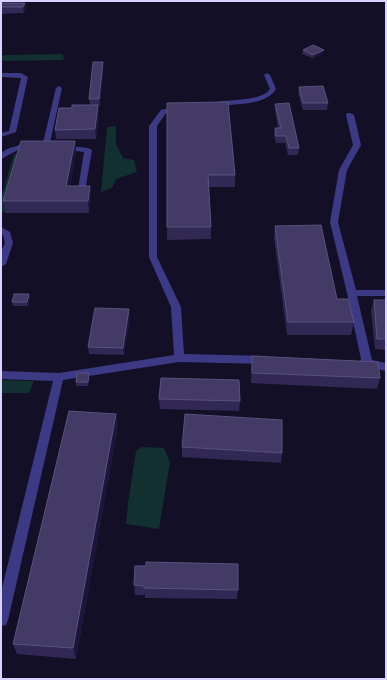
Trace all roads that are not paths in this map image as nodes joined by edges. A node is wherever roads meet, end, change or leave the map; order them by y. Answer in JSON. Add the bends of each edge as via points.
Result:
{"nodes":[{"id":1,"x":267,"y":74,"type":"dead end"},
{"id":2,"x":1,"y":75,"type":"edge"},
{"id":3,"x":59,"y":88,"type":"dead end"},
{"id":4,"x":207,"y":105,"type":"edge"},
{"id":5,"x":192,"y":106,"type":"edge"},
{"id":6,"x":350,"y":115,"type":"dead end"},
{"id":7,"x":1,"y":135,"type":"edge"},
{"id":8,"x":46,"y":145,"type":"junction"},
{"id":9,"x":1,"y":157,"type":"edge"},
{"id":10,"x":81,"y":195,"type":"edge"},
{"id":11,"x":1,"y":230,"type":"edge"},
{"id":12,"x":1,"y":264,"type":"edge"},
{"id":13,"x":352,"y":293,"type":"junction"},
{"id":14,"x":386,"y":293,"type":"edge"},
{"id":15,"x":179,"y":358,"type":"junction"},
{"id":16,"x":279,"y":360,"type":"edge"},
{"id":17,"x":351,"y":362,"type":"edge"},
{"id":18,"x":367,"y":362,"type":"junction"},
{"id":19,"x":386,"y":367,"type":"edge"},
{"id":20,"x":1,"y":375,"type":"edge"},
{"id":21,"x":58,"y":377,"type":"junction"},
{"id":22,"x":1,"y":620,"type":"edge"}],
"edges":[{"from":1,"to":4,"type":"lane","via":[[272,89],[270,94],[260,99]]},
{"from":2,"to":7,"type":"lane","via":[[21,75],[26,78],[12,132]]},
{"from":3,"to":8,"type":"lane"},
{"from":5,"to":15,"type":"lane","via":[[169,109],[160,114],[153,126],[153,257],[176,306]]},
{"from":6,"to":13,"type":"lane","via":[[356,145],[343,170],[334,222]]},
{"from":8,"to":9,"type":"lane","via":[[25,146],[8,151]]},
{"from":8,"to":10,"type":"lane","via":[[88,150]]},
{"from":11,"to":12,"type":"lane","via":[[7,234],[9,243]]},
{"from":13,"to":14,"type":"lane"},
{"from":13,"to":18,"type":"lane"},
{"from":15,"to":16,"type":"lane"},
{"from":15,"to":21,"type":"lane"},
{"from":17,"to":18,"type":"lane"},
{"from":18,"to":19,"type":"lane"},
{"from":20,"to":21,"type":"lane"},
{"from":21,"to":22,"type":"lane"}]}
